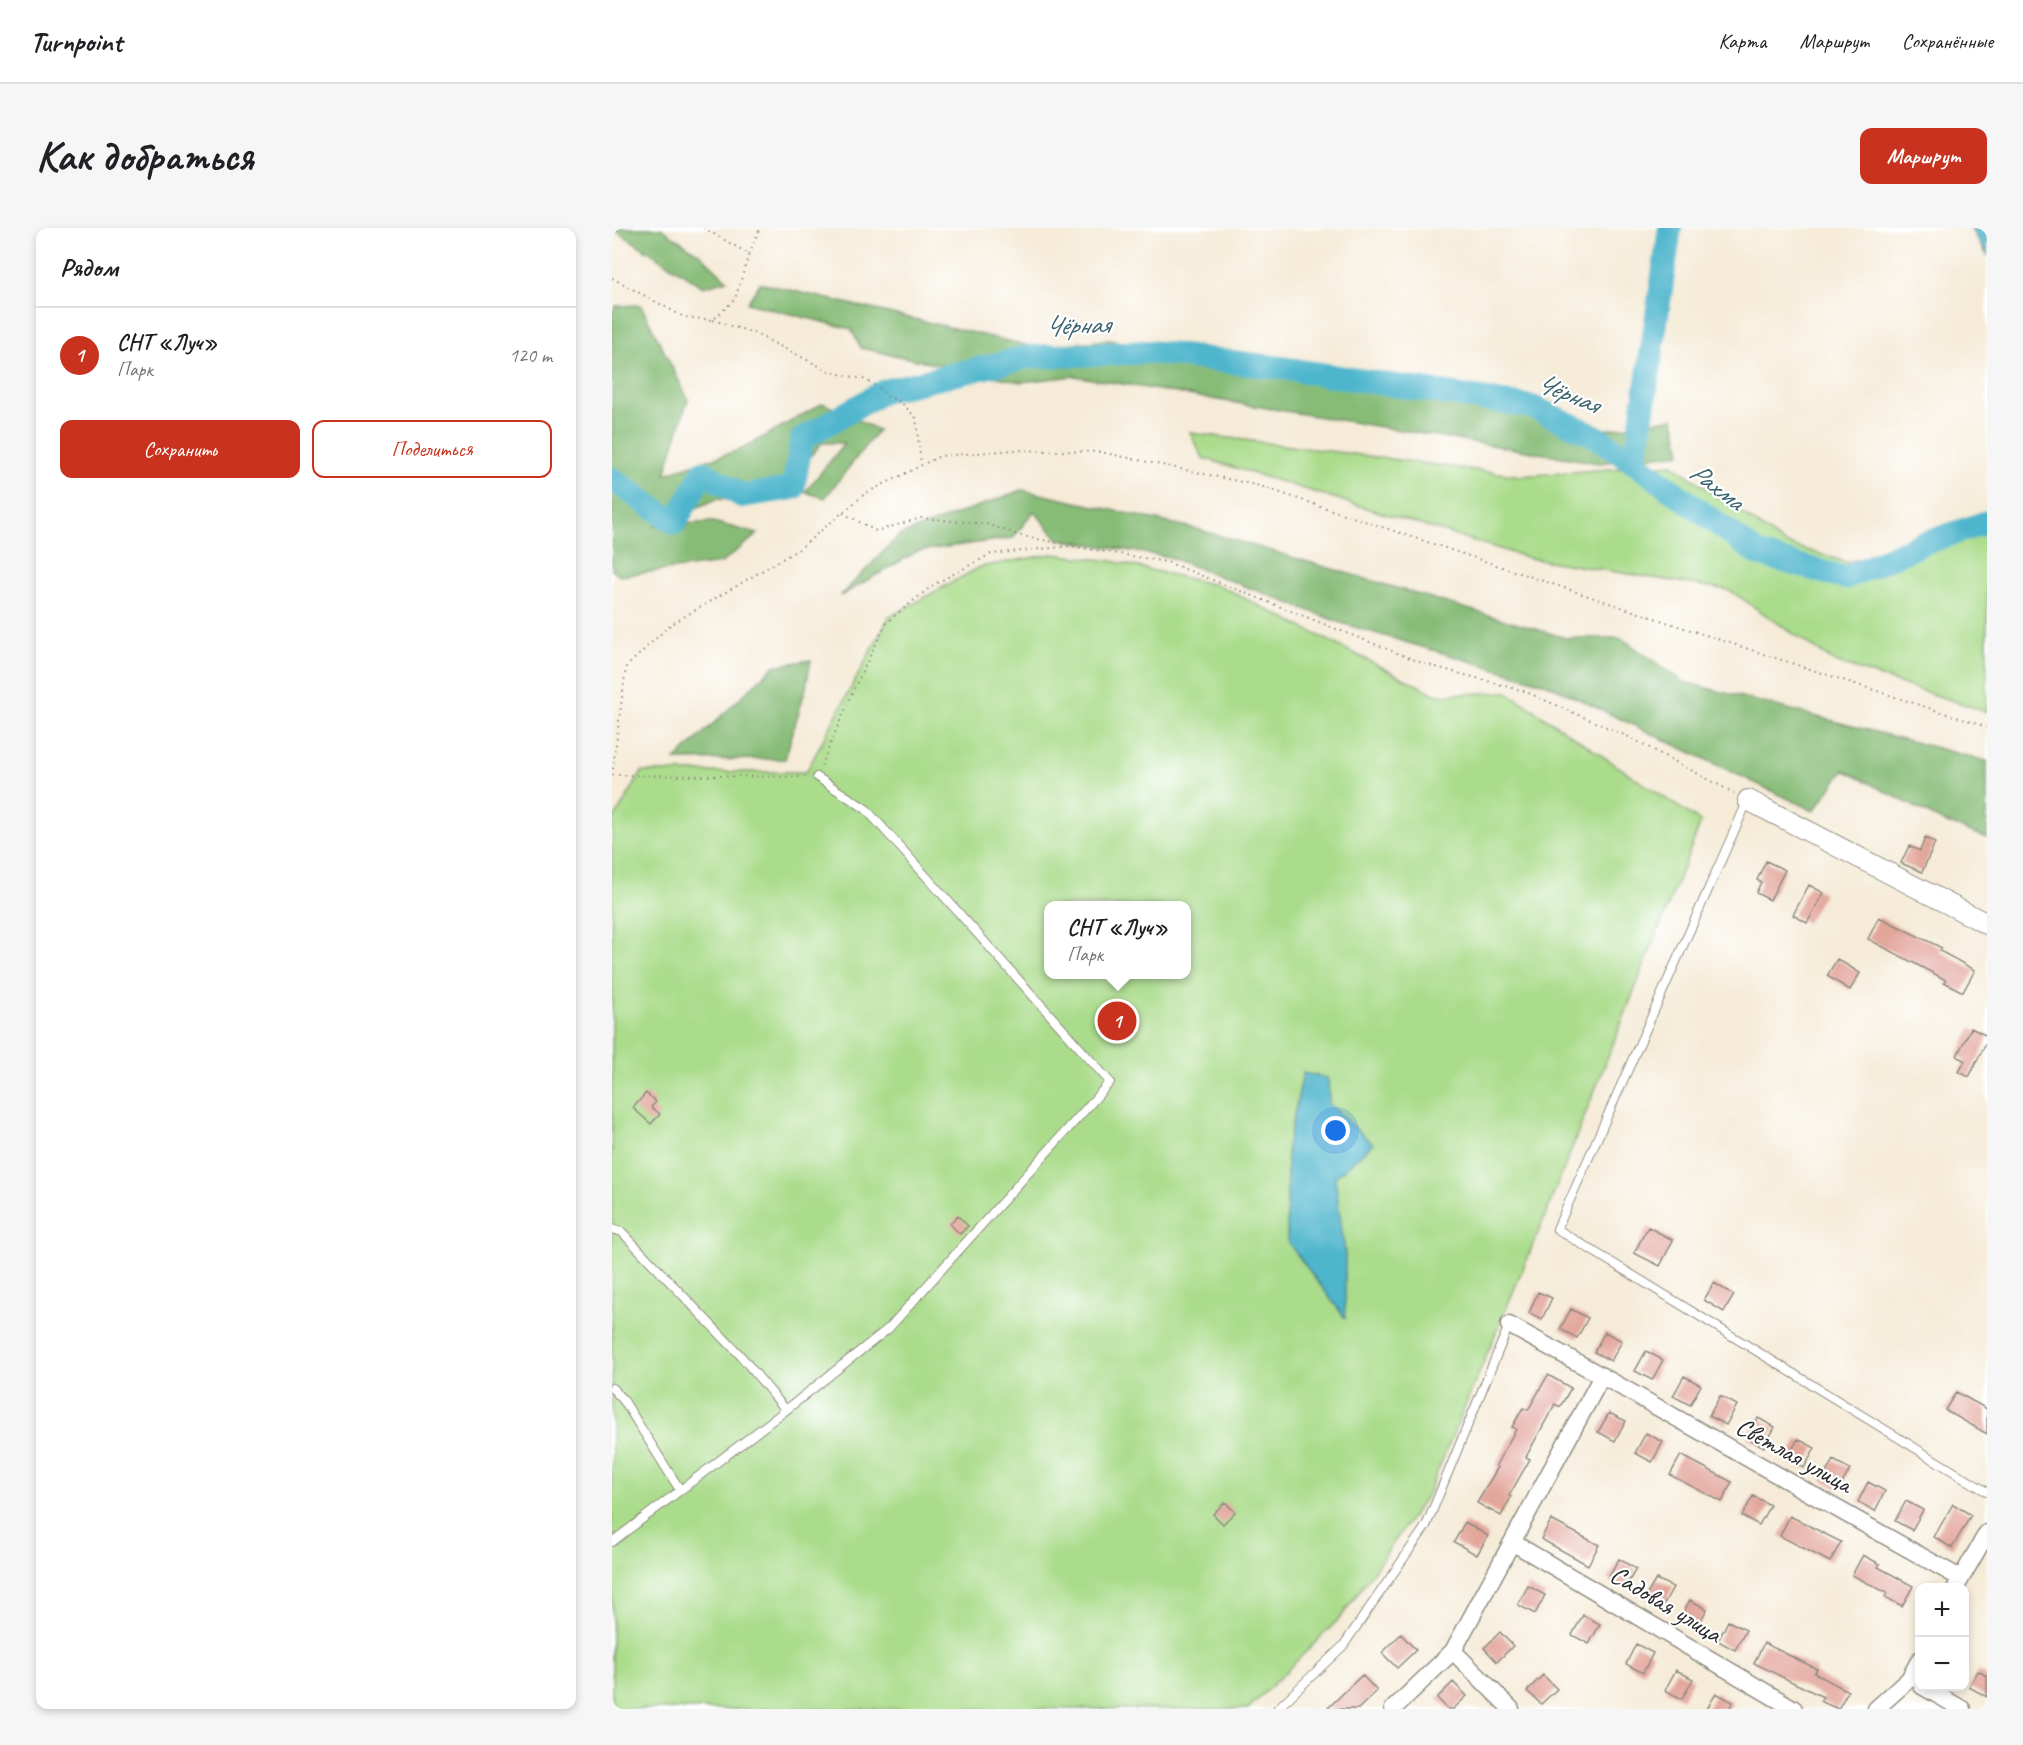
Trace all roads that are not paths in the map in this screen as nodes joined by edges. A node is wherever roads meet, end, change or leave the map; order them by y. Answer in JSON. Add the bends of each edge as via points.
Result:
{"nodes":[{"id":1,"x":817,"y":777,"type":"road end"},
{"id":2,"x":1748,"y":800,"type":"joint"},
{"id":3,"x":1987,"y":924,"type":"edge"},
{"id":4,"x":612,"y":1228,"type":"edge"},
{"id":5,"x":1509,"y":1325,"type":"joint"},
{"id":6,"x":1602,"y":1376,"type":"junction"},
{"id":7,"x":612,"y":1388,"type":"edge"},
{"id":8,"x":786,"y":1410,"type":"junction"},
{"id":9,"x":680,"y":1490,"type":"junction"},
{"id":10,"x":1987,"y":1492,"type":"edge"},
{"id":11,"x":1987,"y":1533,"type":"edge"},
{"id":12,"x":613,"y":1539,"type":"edge"},
{"id":13,"x":1512,"y":1542,"type":"junction"},
{"id":14,"x":1958,"y":1583,"type":"edge"},
{"id":15,"x":1453,"y":1651,"type":"junction"},
{"id":16,"x":1915,"y":1685,"type":"edge"},
{"id":17,"x":1930,"y":1691,"type":"edge"},
{"id":18,"x":1277,"y":1709,"type":"edge"},
{"id":19,"x":1393,"y":1709,"type":"edge"},
{"id":20,"x":1511,"y":1709,"type":"edge"},
{"id":21,"x":1794,"y":1709,"type":"edge"},
{"id":22,"x":1876,"y":1709,"type":"edge"},
{"id":23,"x":1962,"y":1709,"type":"edge"}],
"edges":[{"from":1,"to":8,"type":"lane","via":[[866,809],[1110,1082],[889,1328]]},
{"from":2,"to":3,"type":"street"},
{"from":2,"to":10,"type":"lane","via":[[1557,1229]]},
{"from":4,"to":8,"type":"lane","via":[[622,1233],[724,1338]]},
{"from":5,"to":6,"type":"street","name":"Светлая улица"},
{"from":5,"to":18,"type":"lane","via":[[1426,1526],[1343,1646]]},
{"from":6,"to":13,"type":"street"},
{"from":6,"to":14,"type":"street","name":"Светлая улица"},
{"from":7,"to":9,"type":"lane"},
{"from":8,"to":9,"type":"lane"},
{"from":9,"to":12,"type":"lane"},
{"from":11,"to":14,"type":"street"},
{"from":13,"to":15,"type":"street"},
{"from":13,"to":21,"type":"street","name":"Садовая улица"},
{"from":15,"to":19,"type":"street"},
{"from":15,"to":20,"type":"street"},
{"from":16,"to":22,"type":"street"},
{"from":17,"to":23,"type":"street"}]}
